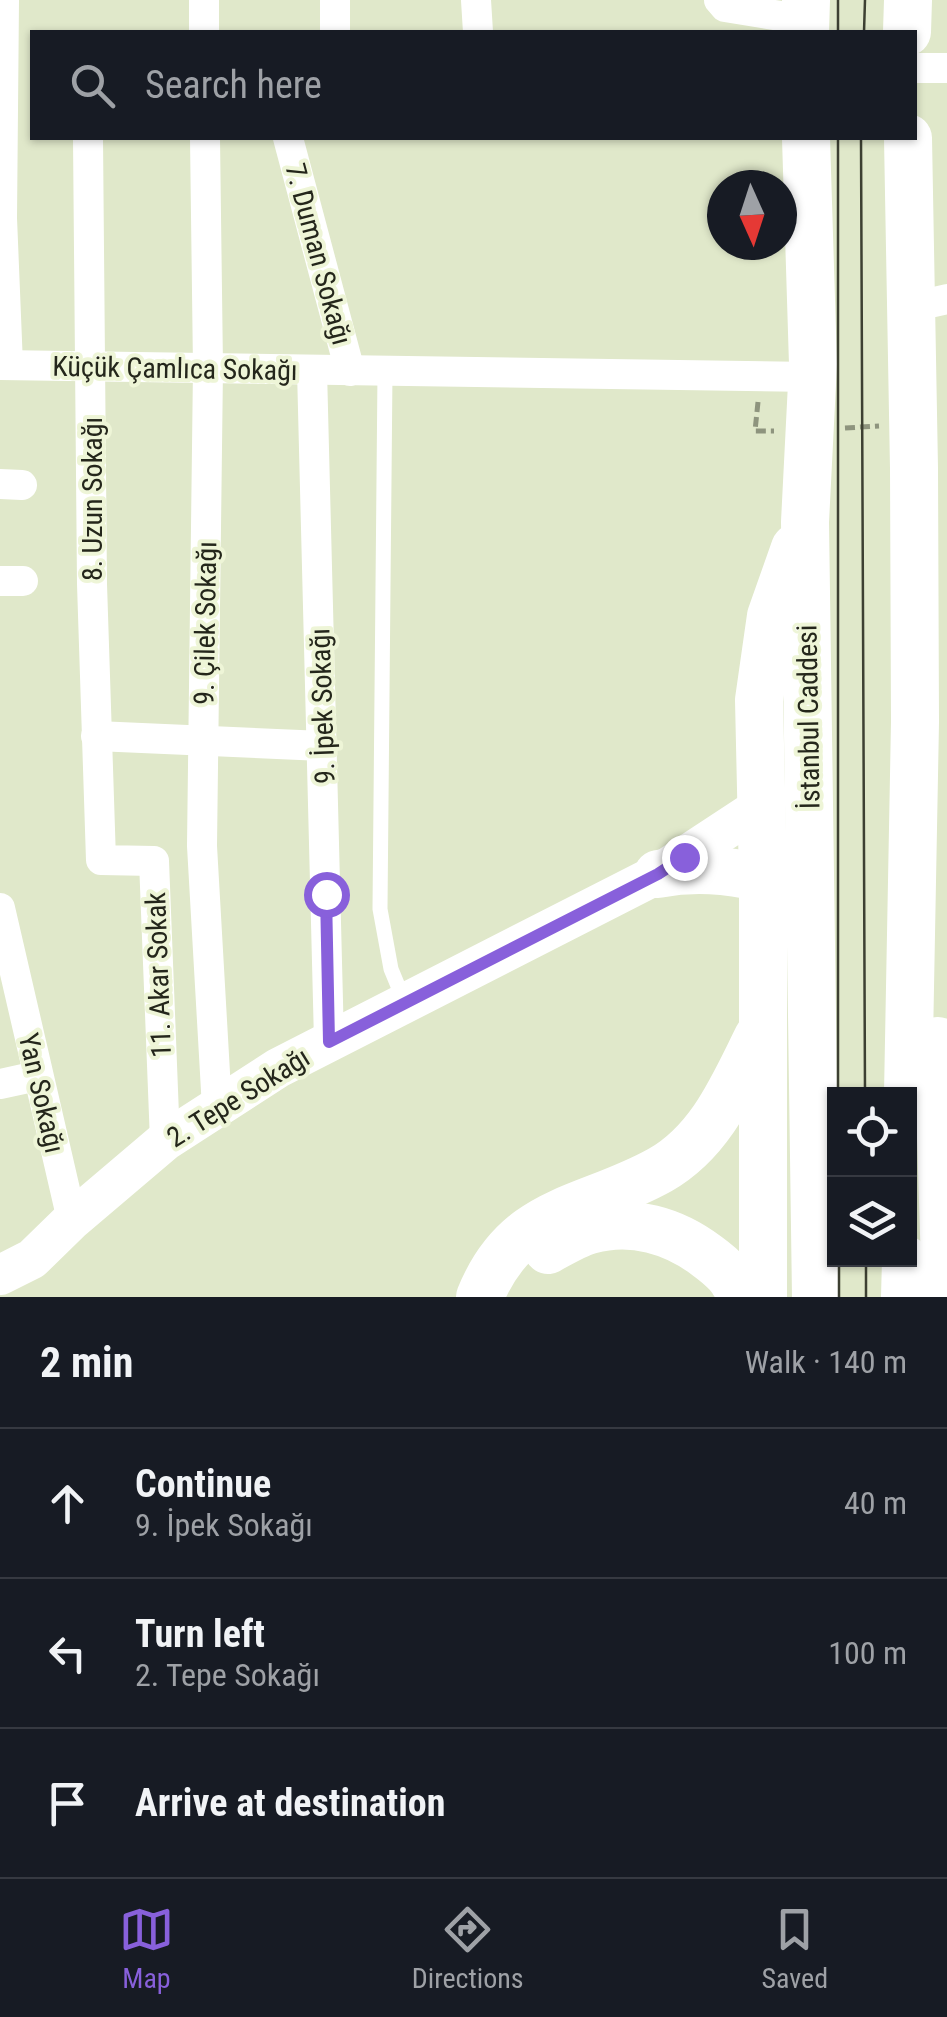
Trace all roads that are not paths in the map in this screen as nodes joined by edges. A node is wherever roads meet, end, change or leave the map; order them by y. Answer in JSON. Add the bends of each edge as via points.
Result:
{"nodes":[{"id":1,"x":4,"y":0,"type":"edge"},
{"id":2,"x":204,"y":0,"type":"edge"},
{"id":3,"x":335,"y":0,"type":"edge"},
{"id":4,"x":476,"y":0,"type":"edge"},
{"id":5,"x":719,"y":0,"type":"edge"},
{"id":6,"x":908,"y":0,"type":"edge"},
{"id":7,"x":805,"y":18,"type":"edge"},
{"id":8,"x":204,"y":30,"type":"edge"},
{"id":9,"x":335,"y":30,"type":"edge"},
{"id":10,"x":478,"y":30,"type":"edge"},
{"id":11,"x":907,"y":30,"type":"edge"},
{"id":12,"x":18,"y":40,"type":"edge"},
{"id":13,"x":917,"y":68,"type":"edge"},
{"id":14,"x":947,"y":68,"type":"edge"},
{"id":15,"x":88,"y":140,"type":"edge"},
{"id":16,"x":205,"y":140,"type":"edge"},
{"id":17,"x":289,"y":140,"type":"edge"},
{"id":18,"x":806,"y":140,"type":"edge"},
{"id":19,"x":908,"y":140,"type":"edge"},
{"id":20,"x":929,"y":303,"type":"edge"},
{"id":21,"x":4,"y":365,"type":"edge"},
{"id":22,"x":92,"y":366,"type":"junction"},
{"id":23,"x":208,"y":368,"type":"junction"},
{"id":24,"x":312,"y":370,"type":"junction"},
{"id":25,"x":350,"y":371,"type":"junction"},
{"id":26,"x":385,"y":372,"type":"junction"},
{"id":27,"x":814,"y":377,"type":"junction"},
{"id":28,"x":931,"y":463,"type":"edge"},
{"id":29,"x":805,"y":522,"type":"junction"},
{"id":30,"x":930,"y":564,"type":"edge"},
{"id":31,"x":925,"y":731,"type":"edge"},
{"id":32,"x":96,"y":736,"type":"junction"},
{"id":33,"x":203,"y":741,"type":"junction"},
{"id":34,"x":323,"y":746,"type":"junction"},
{"id":35,"x":760,"y":807,"type":"junction"},
{"id":36,"x":101,"y":860,"type":"joint"},
{"id":37,"x":658,"y":874,"type":"junction"},
{"id":38,"x":763,"y":878,"type":"junction"},
{"id":39,"x":0,"y":908,"type":"edge"},
{"id":40,"x":940,"y":935,"type":"edge"},
{"id":41,"x":405,"y":1003,"type":"junction"},
{"id":42,"x":762,"y":1029,"type":"junction"},
{"id":43,"x":329,"y":1042,"type":"junction"},
{"id":44,"x":37,"y":1076,"type":"junction"},
{"id":45,"x":0,"y":1084,"type":"edge"},
{"id":46,"x":908,"y":1087,"type":"edge"},
{"id":47,"x":217,"y":1108,"type":"junction"},
{"id":48,"x":165,"y":1141,"type":"junction"},
{"id":49,"x":72,"y":1220,"type":"junction"},
{"id":50,"x":906,"y":1267,"type":"edge"},
{"id":51,"x":0,"y":1275,"type":"edge"},
{"id":52,"x":480,"y":1297,"type":"edge"},
{"id":53,"x":509,"y":1297,"type":"edge"},
{"id":54,"x":740,"y":1297,"type":"edge"},
{"id":55,"x":763,"y":1297,"type":"edge"},
{"id":56,"x":816,"y":1297,"type":"edge"},
{"id":57,"x":905,"y":1297,"type":"edge"},
{"id":58,"x":946,"y":1297,"type":"edge"}],
"edges":[{"from":1,"to":12,"type":"street"},
{"from":2,"to":8,"type":"street"},
{"from":3,"to":9,"type":"street"},
{"from":4,"to":10,"type":"street"},
{"from":5,"to":7,"type":"street"},
{"from":6,"to":11,"type":"highway"},
{"from":12,"to":21,"type":"street","via":[[2,218]]},
{"from":13,"to":14,"type":"street"},
{"from":15,"to":22,"type":"street","name":"8. Uzun Sokağı"},
{"from":16,"to":23,"type":"street","name":"9. Çilek Sokağı"},
{"from":17,"to":25,"type":"street","name":"7. Duman Sokağı"},
{"from":18,"to":27,"type":"highway","name":"İstanbul Caddesi"},
{"from":19,"to":20,"type":"highway"},
{"from":20,"to":28,"type":"highway"},
{"from":21,"to":22,"type":"street","name":"Küçük Çamlıca Sokağı"},
{"from":22,"to":23,"type":"street","name":"Küçük Çamlıca Sokağı"},
{"from":22,"to":32,"type":"street","name":"8. Uzun Sokağı"},
{"from":23,"to":24,"type":"street","name":"Küçük Çamlıca Sokağı"},
{"from":23,"to":33,"type":"street","name":"9. Çilek Sokağı"},
{"from":24,"to":25,"type":"street","name":"Küçük Çamlıca Sokağı"},
{"from":24,"to":34,"type":"street","name":"9. İpek Sokağı"},
{"from":25,"to":26,"type":"street","name":"Küçük Çamlıca Sokağı"},
{"from":26,"to":27,"type":"street","name":"Küçük Çamlıca Sokağı"},
{"from":26,"to":41,"type":"lane","via":[[380,909],[391,970]]},
{"from":27,"to":29,"type":"highway","name":"İstanbul Caddesi"},
{"from":28,"to":30,"type":"highway"},
{"from":29,"to":35,"type":"highway","via":[[770,616],[759,700]]},
{"from":29,"to":56,"type":"highway","name":"İstanbul Caddesi"},
{"from":30,"to":31,"type":"highway"},
{"from":31,"to":40,"type":"highway"},
{"from":31,"to":46,"type":"highway"},
{"from":32,"to":33,"type":"street"},
{"from":32,"to":36,"type":"street","name":"8. Uzun Sokağı"},
{"from":33,"to":34,"type":"street"},
{"from":33,"to":47,"type":"street","name":"9. Çilek Sokağı","via":[[202,846]]},
{"from":34,"to":43,"type":"street","name":"9. İpek Sokağı"},
{"from":35,"to":37,"type":"main road","name":"2. Tepe Sokağı"},
{"from":35,"to":38,"type":"highway"},
{"from":36,"to":48,"type":"street","name":"11. Akar Sokak","via":[[154,861]]},
{"from":37,"to":38,"type":"highway","via":[[690,868]]},
{"from":37,"to":41,"type":"main road","name":"2. Tepe Sokağı"},
{"from":38,"to":42,"type":"highway"},
{"from":39,"to":44,"type":"street","name":"Yan Sokağı"},
{"from":40,"to":58,"type":"highway"},
{"from":41,"to":43,"type":"main road","name":"2. Tepe Sokağı"},
{"from":42,"to":52,"type":"highway","via":[[709,1129],[662,1169],[525,1230],[493,1265]]},
{"from":42,"to":55,"type":"highway"},
{"from":43,"to":47,"type":"main road","name":"2. Tepe Sokağı"},
{"from":44,"to":45,"type":"street"},
{"from":44,"to":49,"type":"street","name":"Yan Sokağı"},
{"from":47,"to":48,"type":"main road","name":"2. Tepe Sokağı"},
{"from":48,"to":49,"type":"main road","name":"2. Tepe Sokağı"},
{"from":49,"to":51,"type":"main road","name":"2. Tepe Sokağı","via":[[32,1260]]},
{"from":50,"to":57,"type":"highway"},
{"from":53,"to":54,"type":"highway","via":[[538,1254],[592,1229],[648,1226],[683,1238],[737,1284]]}]}
